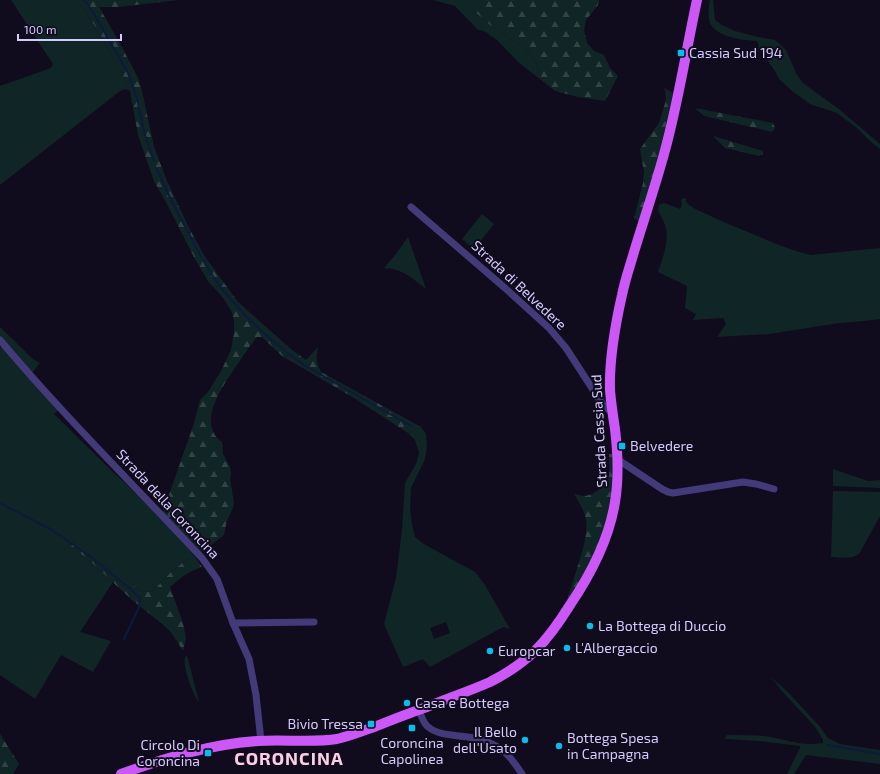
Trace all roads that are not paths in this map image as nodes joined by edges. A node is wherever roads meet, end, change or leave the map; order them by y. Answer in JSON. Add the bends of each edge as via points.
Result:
{"nodes":[{"id":1,"x":697,"y":0,"type":"edge"},
{"id":2,"x":411,"y":207,"type":"dead end"},
{"id":3,"x":0,"y":340,"type":"edge"},
{"id":4,"x":612,"y":413,"type":"junction"},
{"id":5,"x":617,"y":459,"type":"junction"},
{"id":6,"x":774,"y":489,"type":"dead end"},
{"id":7,"x":314,"y":622,"type":"dead end"},
{"id":8,"x":233,"y":623,"type":"junction"},
{"id":9,"x":419,"y":710,"type":"junction"},
{"id":10,"x":261,"y":741,"type":"junction"},
{"id":11,"x":121,"y":774,"type":"edge"},
{"id":12,"x":522,"y":774,"type":"edge"}],
"edges":[{"from":1,"to":4,"type":"main road","name":"Strada Cassia Sud","via":[[669,135],[622,291],[611,361]]},
{"from":2,"to":4,"type":"street","name":"Strada di Belvedere","via":[[549,328],[566,348],[601,402]]},
{"from":3,"to":8,"type":"street","name":"Strada della Coroncina","via":[[63,411],[202,558],[216,579]]},
{"from":4,"to":5,"type":"main road","name":"Strada Cassia Sud"},
{"from":5,"to":6,"type":"street","via":[[662,489],[673,493],[743,482]]},
{"from":5,"to":9,"type":"main road","name":"Strada Cassia Sud","via":[[614,510],[602,547],[586,580],[549,636],[531,655],[511,670]]},
{"from":7,"to":8,"type":"street"},
{"from":8,"to":10,"type":"street","name":"Strada della Coroncina","via":[[250,664]]},
{"from":9,"to":10,"type":"main road","name":"Strada Cassia Sud","via":[[335,739]]},
{"from":9,"to":12,"type":"street","via":[[426,725],[434,730],[476,738],[498,746],[506,752]]},
{"from":10,"to":11,"type":"main road","name":"Strada Cassia Sud","via":[[202,749]]}]}
